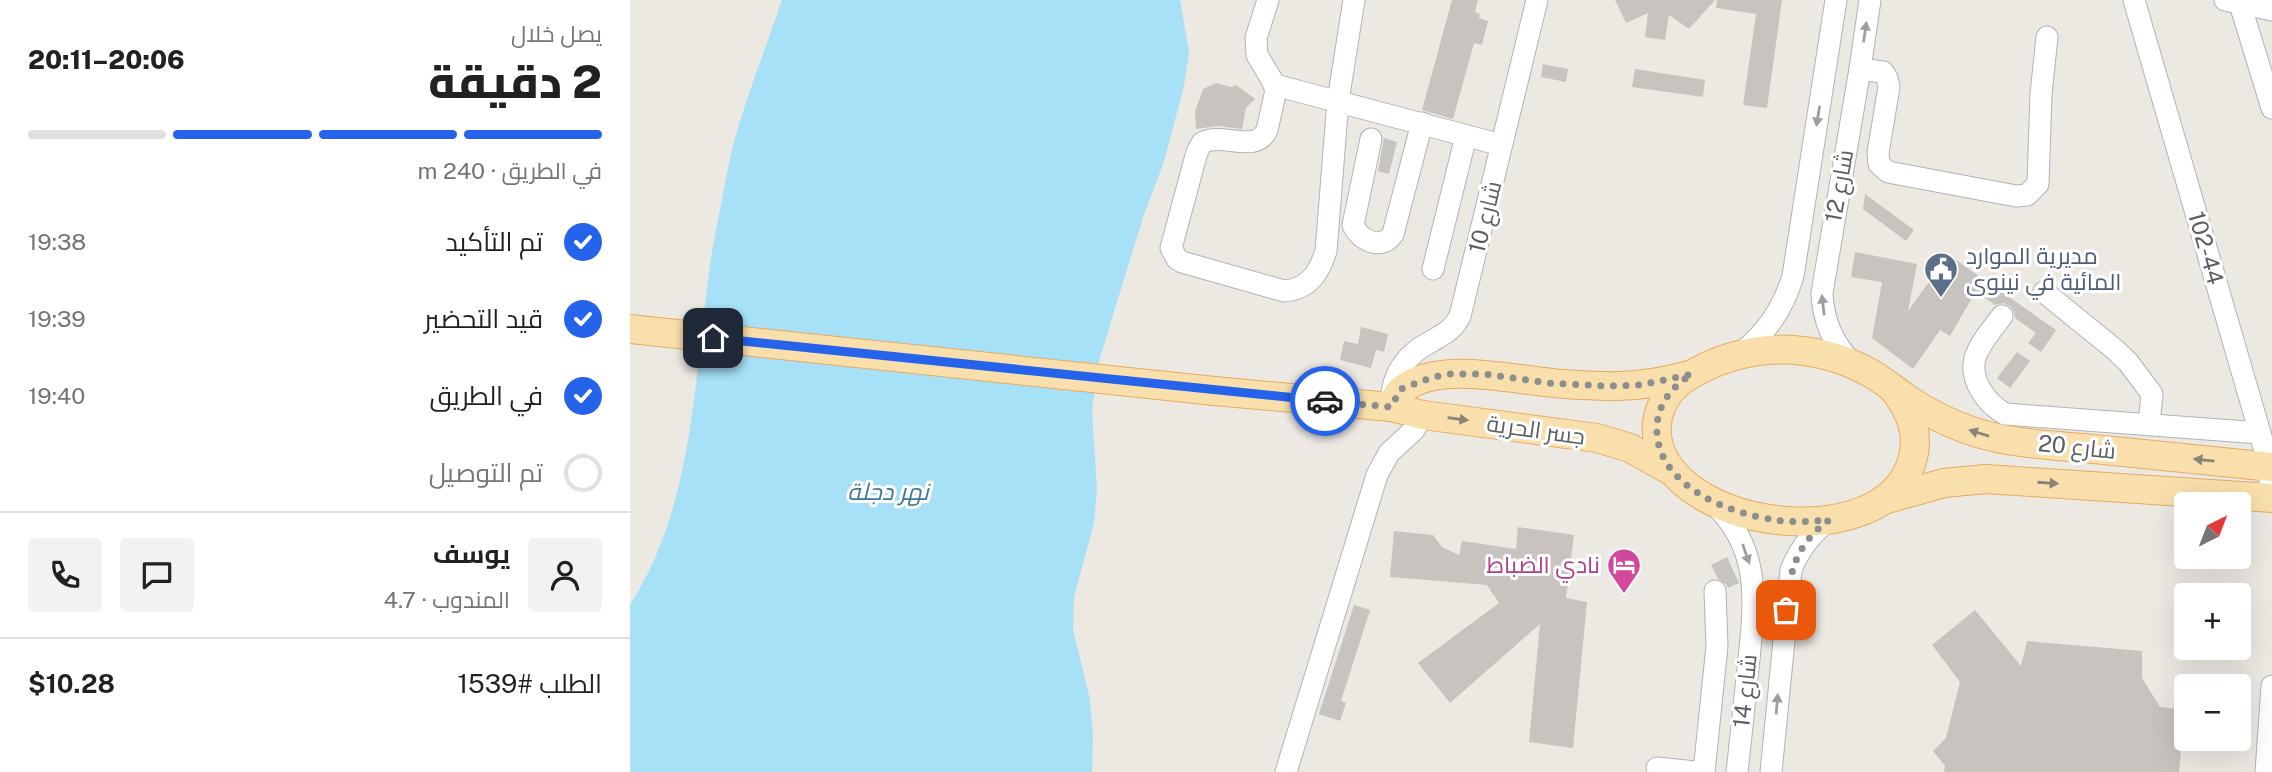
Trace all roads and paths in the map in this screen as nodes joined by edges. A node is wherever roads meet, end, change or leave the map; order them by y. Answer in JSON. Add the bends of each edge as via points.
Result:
{"nodes":[{"id":1,"x":1268,"y":0,"type":"edge"},
{"id":2,"x":1354,"y":0,"type":"edge"},
{"id":3,"x":1537,"y":0,"type":"edge"},
{"id":4,"x":1836,"y":0,"type":"edge"},
{"id":5,"x":1870,"y":0,"type":"edge"},
{"id":6,"x":2133,"y":0,"type":"edge"},
{"id":7,"x":2232,"y":2,"type":"edge"},
{"id":8,"x":2272,"y":10,"type":"edge"},
{"id":9,"x":2047,"y":37,"type":"dead end"},
{"id":10,"x":1860,"y":69,"type":"junction"},
{"id":11,"x":1506,"y":76,"type":"dead end"},
{"id":12,"x":1275,"y":85,"type":"junction"},
{"id":13,"x":1338,"y":101,"type":"junction"},
{"id":14,"x":2272,"y":108,"type":"edge"},
{"id":15,"x":1422,"y":124,"type":"junction"},
{"id":16,"x":1466,"y":136,"type":"junction"},
{"id":17,"x":1371,"y":139,"type":"dead end"},
{"id":18,"x":1490,"y":142,"type":"junction"},
{"id":19,"x":1485,"y":219,"type":"junction"},
{"id":20,"x":1433,"y":269,"type":"dead end"},
{"id":21,"x":2044,"y":292,"type":"dead end"},
{"id":22,"x":2002,"y":316,"type":"dead end"},
{"id":23,"x":630,"y":329,"type":"edge"},
{"id":24,"x":1740,"y":354,"type":"junction"},
{"id":25,"x":1853,"y":364,"type":"junction"},
{"id":26,"x":1692,"y":374,"type":"junction"},
{"id":27,"x":1893,"y":389,"type":"junction"},
{"id":28,"x":1391,"y":407,"type":"junction"},
{"id":29,"x":1423,"y":415,"type":"junction"},
{"id":30,"x":2149,"y":424,"type":"junction"},
{"id":31,"x":2260,"y":433,"type":"junction"},
{"id":32,"x":2270,"y":467,"type":"edge"},
{"id":33,"x":1674,"y":473,"type":"junction"},
{"id":34,"x":2272,"y":498,"type":"edge"},
{"id":35,"x":1708,"y":499,"type":"junction"},
{"id":36,"x":1885,"y":500,"type":"junction"},
{"id":37,"x":1829,"y":520,"type":"junction"},
{"id":38,"x":1715,"y":591,"type":"dead end"},
{"id":39,"x":1718,"y":630,"type":"junction"},
{"id":40,"x":1752,"y":630,"type":"junction"},
{"id":41,"x":2272,"y":686,"type":"edge"},
{"id":42,"x":1657,"y":768,"type":"dead end"},
{"id":43,"x":1286,"y":772,"type":"edge"},
{"id":44,"x":1695,"y":772,"type":"edge"},
{"id":45,"x":1704,"y":772,"type":"edge"},
{"id":46,"x":1737,"y":772,"type":"edge"},
{"id":47,"x":1771,"y":772,"type":"edge"},
{"id":48,"x":2266,"y":772,"type":"edge"}],
"edges":[{"from":1,"to":12,"type":"street","via":[[1256,47]]},
{"from":2,"to":13,"type":"street"},
{"from":3,"to":19,"type":"street","name":"شارع 10"},
{"from":4,"to":24,"type":"street","name":"شارع 12","one_way":true,"via":[[1793,276],[1774,320]]},
{"from":10,"to":5,"type":"street","name":"شارع 12","one_way":true},
{"from":6,"to":31,"type":"street","name":"102-44"},
{"from":7,"to":8,"type":"street"},
{"from":7,"to":14,"type":"street"},
{"from":9,"to":10,"type":"street","via":[[2038,184],[2027,195],[1888,172],[1879,164],[1878,153],[1887,78],[1882,72]]},
{"from":25,"to":10,"type":"street","name":"شارع 12","one_way":true,"via":[[1830,332],[1822,293]]},
{"from":11,"to":18,"type":"street"},
{"from":12,"to":13,"type":"street"},
{"from":12,"to":13,"type":"street","via":[[1267,130],[1260,139],[1212,139],[1199,147],[1172,242],[1177,259],[1276,290],[1299,288],[1311,280],[1324,260],[1328,242]]},
{"from":13,"to":15,"type":"street"},
{"from":15,"to":16,"type":"street"},
{"from":15,"to":17,"type":"street","via":[[1393,234],[1380,243],[1364,239],[1353,225]]},
{"from":16,"to":18,"type":"street"},
{"from":16,"to":20,"type":"street"},
{"from":18,"to":19,"type":"street","via":[[1474,206]]},
{"from":19,"to":28,"type":"street","name":"شارع 10","via":[[1458,321],[1407,360],[1392,384]]},
{"from":21,"to":30,"type":"street","via":[[2128,362],[2152,394]]},
{"from":22,"to":30,"type":"street","via":[[1976,355],[1974,366],[1984,396],[1994,408],[2005,414]]},
{"from":23,"to":28,"type":"main road","name":"جسر الحرية"},
{"from":24,"to":25,"type":"main road","via":[[1774,349],[1809,351]]},
{"from":24,"to":26,"type":"main road"},
{"from":25,"to":27,"type":"main road"},
{"from":26,"to":28,"type":"main road","via":[[1641,385],[1607,386],[1450,374],[1401,389]]},
{"from":26,"to":33,"type":"main road","via":[[1669,392],[1658,419],[1660,448]]},
{"from":32,"to":27,"type":"main road","name":"شارع 20","one_way":true,"via":[[2004,439],[1946,421]]},
{"from":27,"to":36,"type":"main road","via":[[1912,420],[1914,456],[1908,473]]},
{"from":28,"to":29,"type":"main road","name":"جسر الحرية"},
{"from":29,"to":33,"type":"main road","name":"جسر الحرية","one_way":true,"via":[[1597,438],[1630,448]]},
{"from":29,"to":43,"type":"street","via":[[1389,453],[1377,475]]},
{"from":30,"to":31,"type":"street"},
{"from":31,"to":32,"type":"street","name":"102-44"},
{"from":32,"to":34,"type":"street","name":"102-44"},
{"from":33,"to":35,"type":"main road"},
{"from":36,"to":34,"type":"main road","name":"شارع 20","one_way":true,"via":[[1934,485],[1986,479]]},
{"from":35,"to":37,"type":"main road","via":[[1777,521]]},
{"from":35,"to":40,"type":"street","name":"شارع 14","one_way":true,"via":[[1733,525],[1748,558],[1754,593]]},
{"from":36,"to":37,"type":"main road"},
{"from":47,"to":37,"type":"street","name":"شارع 14","one_way":true,"via":[[1791,570],[1802,547]]},
{"from":38,"to":39,"type":"street"},
{"from":39,"to":40,"type":"street"},
{"from":39,"to":45,"type":"street"},
{"from":40,"to":46,"type":"street","name":"شارع 14"},
{"from":41,"to":48,"type":"street"},
{"from":42,"to":44,"type":"street"}]}
